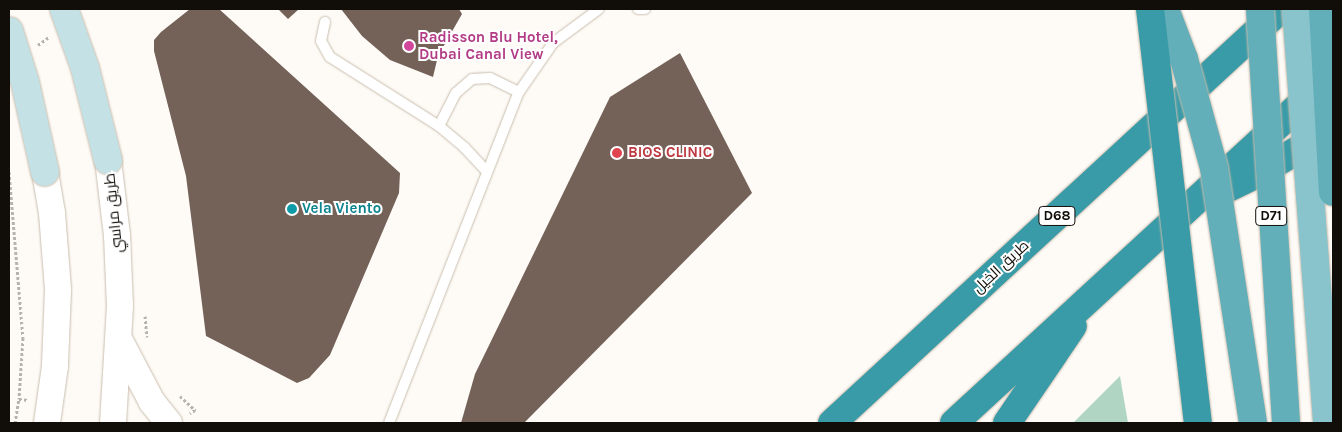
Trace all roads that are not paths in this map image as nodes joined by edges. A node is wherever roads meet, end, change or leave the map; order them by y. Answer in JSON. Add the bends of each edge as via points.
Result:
{"nodes":[{"id":1,"x":64,"y":9,"type":"edge"},
{"id":2,"x":599,"y":9,"type":"edge"},
{"id":3,"x":638,"y":9,"type":"edge"},
{"id":4,"x":644,"y":9,"type":"edge"},
{"id":5,"x":1150,"y":9,"type":"edge"},
{"id":6,"x":1165,"y":9,"type":"edge"},
{"id":7,"x":1260,"y":9,"type":"edge"},
{"id":8,"x":1281,"y":9,"type":"edge"},
{"id":9,"x":1296,"y":9,"type":"edge"},
{"id":10,"x":1323,"y":9,"type":"edge"},
{"id":11,"x":325,"y":22,"type":"dead end"},
{"id":12,"x":9,"y":31,"type":"edge"},
{"id":13,"x":1333,"y":74,"type":"edge"},
{"id":14,"x":519,"y":92,"type":"junction"},
{"id":15,"x":439,"y":126,"type":"junction"},
{"id":16,"x":1333,"y":128,"type":"edge"},
{"id":17,"x":108,"y":160,"type":"joint"},
{"id":18,"x":44,"y":172,"type":"joint"},
{"id":19,"x":487,"y":172,"type":"junction"},
{"id":20,"x":1333,"y":192,"type":"edge"},
{"id":21,"x":1186,"y":208,"type":"junction"},
{"id":22,"x":1086,"y":302,"type":"junction"},
{"id":23,"x":120,"y":341,"type":"junction"},
{"id":24,"x":176,"y":421,"type":"edge"},
{"id":25,"x":47,"y":423,"type":"edge"},
{"id":26,"x":113,"y":423,"type":"edge"},
{"id":27,"x":389,"y":423,"type":"edge"},
{"id":28,"x":832,"y":423,"type":"edge"},
{"id":29,"x":954,"y":423,"type":"edge"},
{"id":30,"x":1007,"y":423,"type":"edge"},
{"id":31,"x":1198,"y":423,"type":"edge"},
{"id":32,"x":1253,"y":423,"type":"edge"},
{"id":33,"x":1286,"y":423,"type":"edge"},
{"id":34,"x":1326,"y":423,"type":"edge"}],
"edges":[{"from":1,"to":17,"type":"main road","name":"طريق مراسي","bridge":true,"via":[[84,68]]},
{"from":2,"to":14,"type":"lane","via":[[553,42]]},
{"from":3,"to":4,"type":"lane"},
{"from":5,"to":31,"type":"highway","bridge":true},
{"from":6,"to":32,"type":"highway","bridge":true,"via":[[1184,59],[1214,168],[1234,279]]},
{"from":7,"to":33,"type":"highway","number":"D71","bridge":true},
{"from":8,"to":28,"type":"highway","name":"طريق الخيل","number":"D68"},
{"from":9,"to":34,"type":"main road","bridge":true},
{"from":10,"to":20,"type":"highway","bridge":true},
{"from":11,"to":15,"type":"lane","via":[[321,41],[330,58]]},
{"from":12,"to":18,"type":"main road","bridge":true,"via":[[25,82]]},
{"from":13,"to":21,"type":"highway"},
{"from":14,"to":15,"type":"lane","via":[[490,78],[472,79],[456,93]]},
{"from":14,"to":19,"type":"lane"},
{"from":15,"to":19,"type":"lane"},
{"from":16,"to":21,"type":"highway","via":[[1261,172]]},
{"from":17,"to":23,"type":"street","name":"طريق مراسي","via":[[118,253]]},
{"from":18,"to":25,"type":"street","via":[[52,213],[58,290],[55,366]]},
{"from":19,"to":27,"type":"lane"},
{"from":21,"to":22,"type":"highway"},
{"from":22,"to":29,"type":"highway"},
{"from":22,"to":30,"type":"highway","via":[[1062,347]]},
{"from":23,"to":24,"type":"street","via":[[152,402]]},
{"from":23,"to":26,"type":"street","name":"طريق مراسي"}]}
